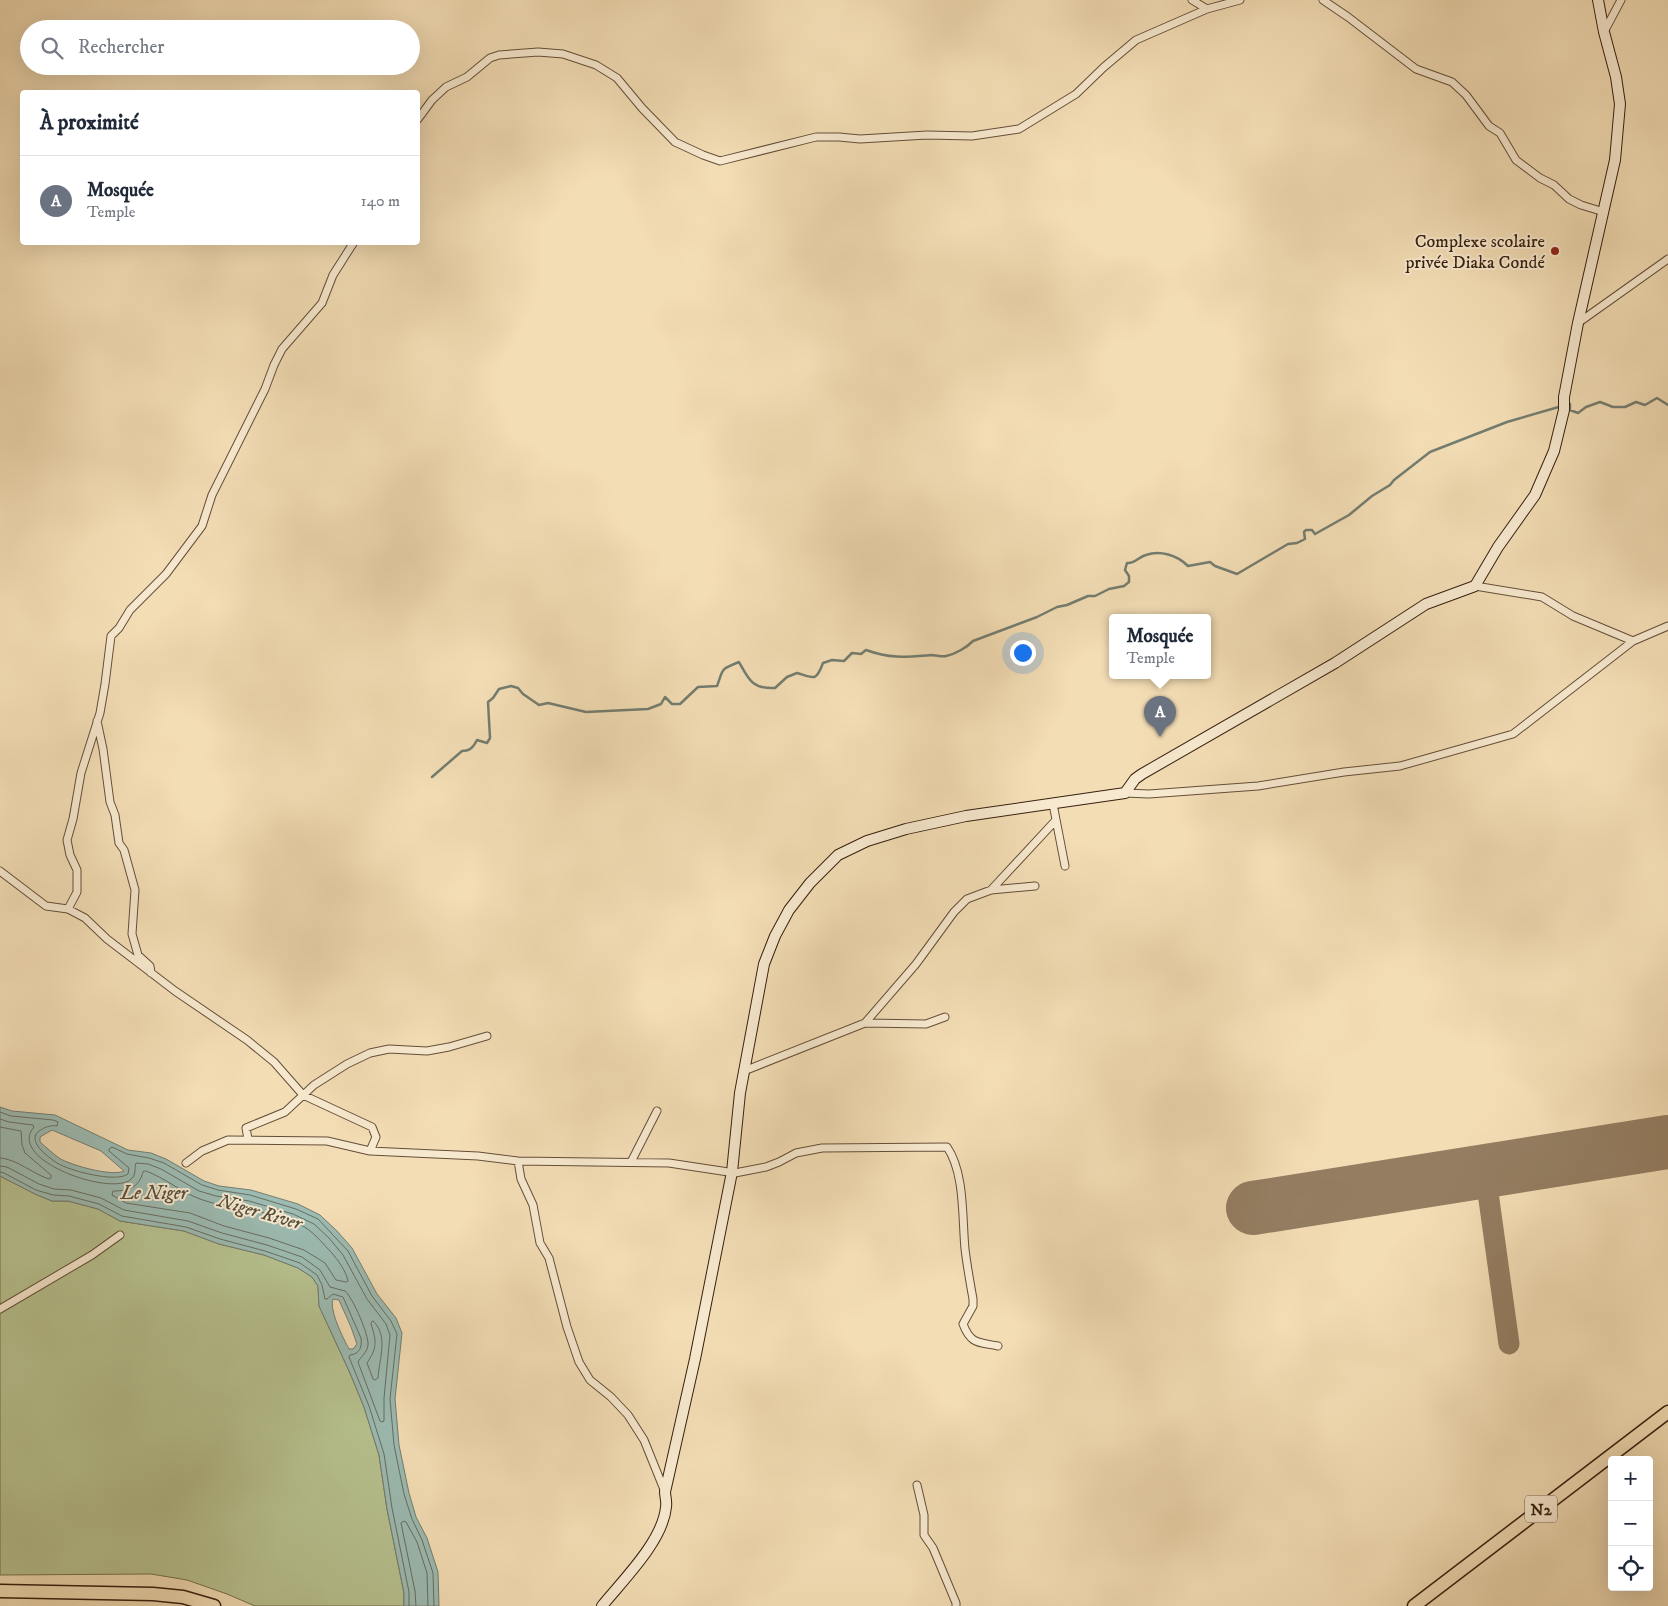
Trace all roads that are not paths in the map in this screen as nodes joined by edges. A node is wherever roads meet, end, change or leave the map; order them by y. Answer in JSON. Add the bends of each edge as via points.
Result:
{"nodes":[{"id":1,"x":1192,"y":0,"type":"edge"},
{"id":2,"x":1240,"y":0,"type":"edge"},
{"id":3,"x":1323,"y":0,"type":"edge"},
{"id":4,"x":1598,"y":0,"type":"edge"},
{"id":5,"x":1621,"y":0,"type":"edge"},
{"id":6,"x":1207,"y":9,"type":"junction"},
{"id":7,"x":1604,"y":32,"type":"junction"},
{"id":8,"x":420,"y":116,"type":"edge"},
{"id":9,"x":1604,"y":212,"type":"junction"},
{"id":10,"x":352,"y":245,"type":"edge"},
{"id":11,"x":1668,"y":259,"type":"edge"},
{"id":12,"x":1578,"y":324,"type":"junction"},
{"id":13,"x":1474,"y":586,"type":"junction"},
{"id":14,"x":1668,"y":626,"type":"edge"},
{"id":15,"x":1633,"y":641,"type":"junction"},
{"id":16,"x":97,"y":721,"type":"junction"},
{"id":17,"x":1125,"y":793,"type":"junction"},
{"id":18,"x":1053,"y":804,"type":"junction"},
{"id":19,"x":1056,"y":820,"type":"junction"},
{"id":20,"x":1065,"y":866,"type":"dead end"},
{"id":21,"x":0,"y":871,"type":"edge"},
{"id":22,"x":1035,"y":886,"type":"dead end"},
{"id":23,"x":991,"y":890,"type":"junction"},
{"id":24,"x":68,"y":909,"type":"junction"},
{"id":25,"x":150,"y":973,"type":"junction"},
{"id":26,"x":945,"y":1017,"type":"dead end"},
{"id":27,"x":865,"y":1023,"type":"junction"},
{"id":28,"x":487,"y":1036,"type":"dead end"},
{"id":29,"x":744,"y":1071,"type":"junction"},
{"id":30,"x":303,"y":1095,"type":"junction"},
{"id":31,"x":658,"y":1111,"type":"dead end"},
{"id":32,"x":248,"y":1139,"type":"junction"},
{"id":33,"x":370,"y":1151,"type":"junction"},
{"id":34,"x":518,"y":1161,"type":"junction"},
{"id":35,"x":631,"y":1162,"type":"junction"},
{"id":36,"x":186,"y":1163,"type":"dead end"},
{"id":37,"x":732,"y":1172,"type":"junction"},
{"id":38,"x":120,"y":1235,"type":"dead end"},
{"id":39,"x":0,"y":1309,"type":"edge"},
{"id":40,"x":998,"y":1346,"type":"dead end"},
{"id":41,"x":1668,"y":1412,"type":"edge"},
{"id":42,"x":918,"y":1485,"type":"dead end"},
{"id":43,"x":665,"y":1492,"type":"junction"},
{"id":44,"x":0,"y":1591,"type":"edge"},
{"id":45,"x":956,"y":1605,"type":"edge"},
{"id":46,"x":214,"y":1606,"type":"edge"},
{"id":47,"x":602,"y":1606,"type":"edge"},
{"id":48,"x":1414,"y":1606,"type":"edge"}],
"edges":[{"from":1,"to":6,"type":"street"},
{"from":2,"to":6,"type":"street"},
{"from":3,"to":9,"type":"street","via":[[1416,69],[1452,82],[1489,126],[1500,133],[1516,160],[1569,199]]},
{"from":4,"to":7,"type":"street"},
{"from":5,"to":7,"type":"street"},
{"from":6,"to":8,"type":"street","via":[[1136,40],[1076,94],[1019,129],[972,136],[860,140],[816,136],[720,161],[675,142],[617,78],[596,65],[563,54],[538,52],[490,58],[467,77],[446,87]]},
{"from":7,"to":9,"type":"street","via":[[1620,104],[1615,160]]},
{"from":9,"to":12,"type":"street"},
{"from":10,"to":16,"type":"street","via":[[333,275],[322,303],[282,349],[212,495],[202,526],[166,574],[130,610],[111,636],[106,684]]},
{"from":11,"to":12,"type":"street"},
{"from":12,"to":13,"type":"street","via":[[1554,451],[1535,495]]},
{"from":13,"to":15,"type":"street","via":[[1542,597],[1573,616]]},
{"from":13,"to":17,"type":"street","via":[[1426,604],[1335,663],[1142,774]]},
{"from":14,"to":15,"type":"street"},
{"from":15,"to":17,"type":"street","via":[[1513,734],[1400,766],[1258,786]]},
{"from":16,"to":24,"type":"street","via":[[81,773],[67,840],[77,870],[78,892]]},
{"from":16,"to":25,"type":"street","via":[[110,802],[134,890],[132,934],[138,954],[150,966]]},
{"from":17,"to":18,"type":"street"},
{"from":18,"to":19,"type":"street"},
{"from":18,"to":29,"type":"street","via":[[966,816],[906,829],[838,855],[810,883],[789,910],[775,936],[764,964]]},
{"from":19,"to":20,"type":"street"},
{"from":19,"to":23,"type":"street"},
{"from":21,"to":24,"type":"street","via":[[46,906]]},
{"from":22,"to":23,"type":"street"},
{"from":23,"to":27,"type":"street","via":[[967,899],[954,912],[916,964]]},
{"from":24,"to":25,"type":"street","via":[[85,918]]},
{"from":25,"to":30,"type":"street","via":[[247,1040],[274,1062]]},
{"from":26,"to":27,"type":"street","via":[[926,1024]]},
{"from":27,"to":29,"type":"street"},
{"from":28,"to":30,"type":"street","via":[[426,1051],[389,1049],[370,1053],[347,1064]]},
{"from":29,"to":37,"type":"street"},
{"from":30,"to":32,"type":"street","via":[[286,1112],[246,1128]]},
{"from":30,"to":33,"type":"street","via":[[372,1127],[376,1137]]},
{"from":31,"to":35,"type":"street"},
{"from":32,"to":33,"type":"street","via":[[327,1141]]},
{"from":32,"to":36,"type":"street","via":[[228,1140],[202,1151]]},
{"from":33,"to":34,"type":"street"},
{"from":34,"to":35,"type":"street"},
{"from":34,"to":43,"type":"street","via":[[533,1205],[540,1243],[549,1258],[579,1362],[590,1380],[628,1415],[644,1440]]},
{"from":35,"to":37,"type":"street","via":[[669,1163]]},
{"from":37,"to":40,"type":"street","via":[[766,1167],[796,1153],[822,1148],[947,1147],[961,1186],[965,1250],[973,1299],[973,1306],[963,1324],[969,1337],[982,1344]]},
{"from":37,"to":43,"type":"street"},
{"from":38,"to":39,"type":"street"},
{"from":41,"to":48,"type":"highway","number":"N2"},
{"from":42,"to":45,"type":"street","via":[[924,1514],[924,1535],[933,1548]]},
{"from":43,"to":47,"type":"street","via":[[663,1520],[651,1547]]},
{"from":44,"to":46,"type":"highway","via":[[153,1594],[183,1597]]}]}
